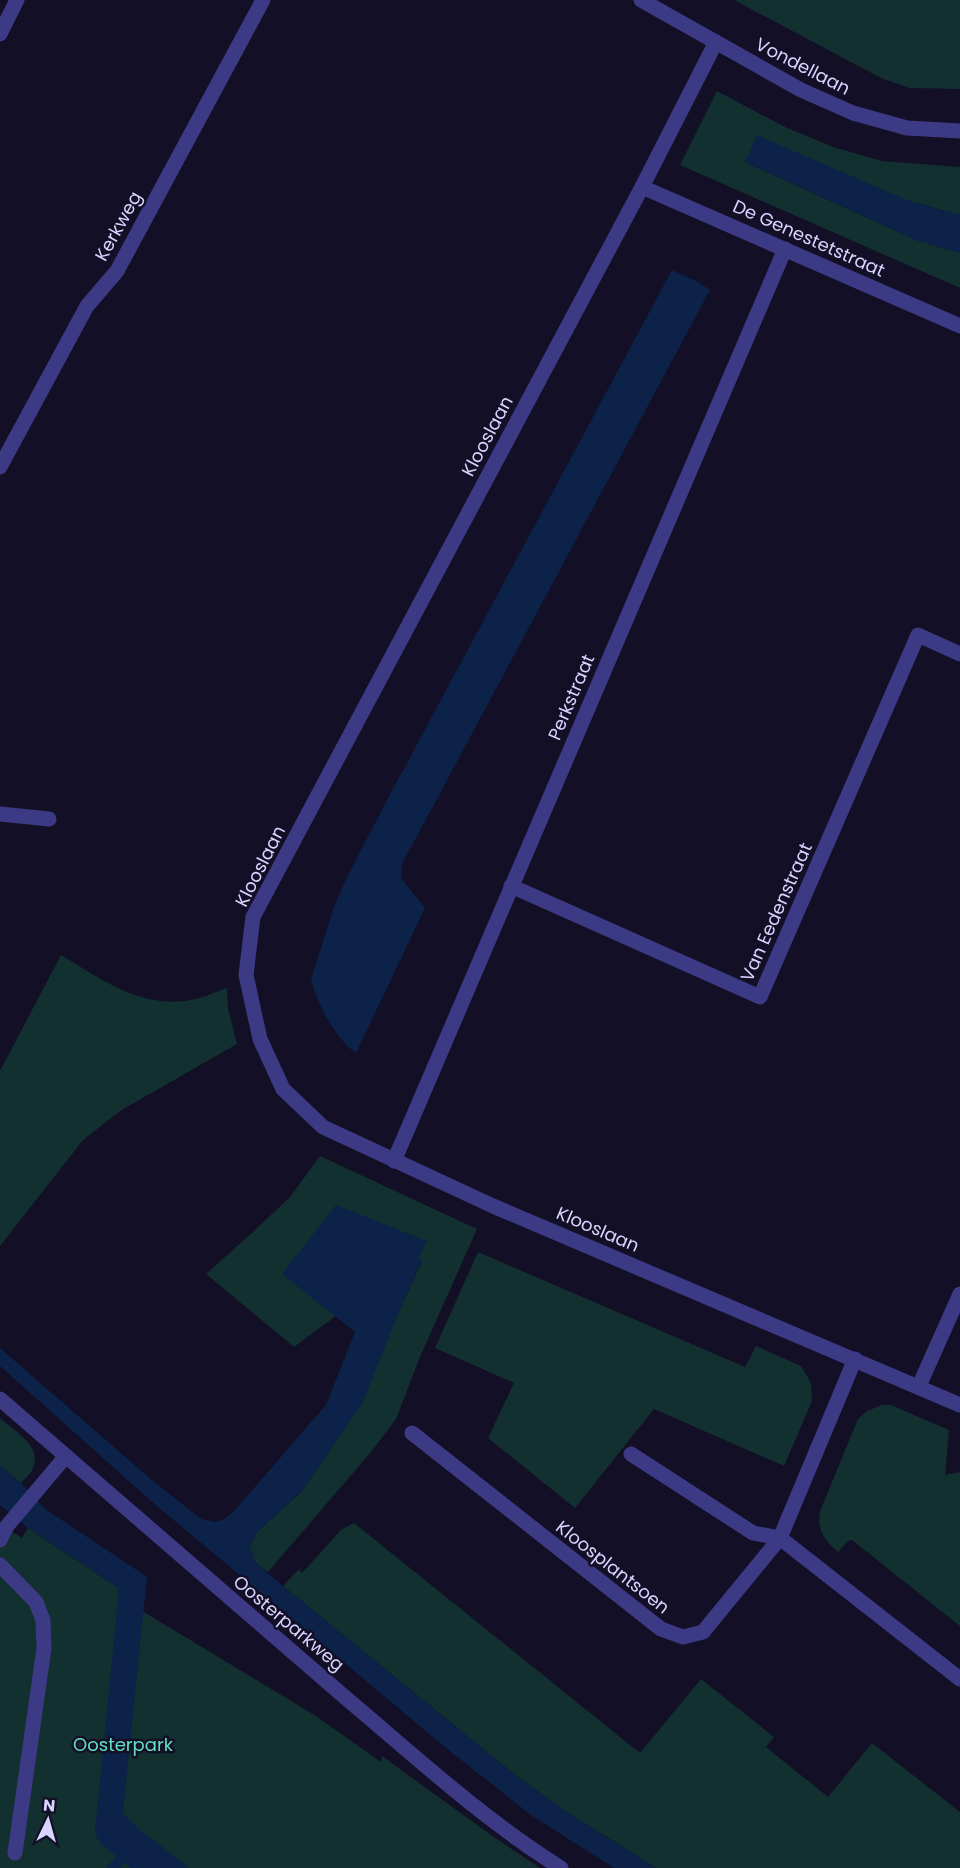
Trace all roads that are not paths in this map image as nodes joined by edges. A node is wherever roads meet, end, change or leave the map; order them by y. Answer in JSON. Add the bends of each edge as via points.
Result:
{"nodes":[{"id":1,"x":17,"y":0,"type":"edge"},
{"id":2,"x":263,"y":0,"type":"edge"},
{"id":3,"x":641,"y":0,"type":"edge"},
{"id":4,"x":0,"y":34,"type":"edge"},
{"id":5,"x":716,"y":42,"type":"junction"},
{"id":6,"x":960,"y":130,"type":"edge"},
{"id":7,"x":642,"y":187,"type":"junction"},
{"id":8,"x":785,"y":249,"type":"junction"},
{"id":9,"x":960,"y":326,"type":"edge"},
{"id":10,"x":0,"y":467,"type":"edge"},
{"id":11,"x":960,"y":654,"type":"edge"},
{"id":12,"x":0,"y":814,"type":"edge"},
{"id":13,"x":49,"y":819,"type":"dead end"},
{"id":14,"x":511,"y":886,"type":"junction"},
{"id":15,"x":394,"y":1161,"type":"junction"},
{"id":16,"x":960,"y":1294,"type":"edge"},
{"id":17,"x":855,"y":1359,"type":"junction"},
{"id":18,"x":919,"y":1386,"type":"junction"},
{"id":19,"x":0,"y":1399,"type":"edge"},
{"id":20,"x":960,"y":1405,"type":"edge"},
{"id":21,"x":412,"y":1433,"type":"dead end"},
{"id":22,"x":631,"y":1454,"type":"dead end"},
{"id":23,"x":66,"y":1456,"type":"junction"},
{"id":24,"x":3,"y":1533,"type":"edge"},
{"id":25,"x":780,"y":1538,"type":"junction"},
{"id":26,"x":0,"y":1565,"type":"edge"},
{"id":27,"x":960,"y":1679,"type":"edge"},
{"id":28,"x":15,"y":1853,"type":"dead end"},
{"id":29,"x":561,"y":1868,"type":"edge"}],
"edges":[{"from":1,"to":4,"type":"street"},
{"from":2,"to":10,"type":"street","name":"Kerkweg","via":[[117,271],[87,306]]},
{"from":3,"to":5,"type":"street","name":"Vondellaan"},
{"from":5,"to":6,"type":"street","name":"Vondellaan","via":[[801,90],[853,113],[907,128]]},
{"from":5,"to":7,"type":"street","name":"Klooslaan"},
{"from":7,"to":8,"type":"street","name":"De Genestetstraat"},
{"from":7,"to":15,"type":"street","name":"Klooslaan","via":[[253,917],[246,975],[260,1039],[283,1089],[323,1127]]},
{"from":8,"to":9,"type":"street","name":"De Genestetstraat"},
{"from":8,"to":14,"type":"street","name":"Perkstraat"},
{"from":11,"to":14,"type":"street","name":"Van Eedenstraat","via":[[918,636],[760,997]]},
{"from":12,"to":13,"type":"street"},
{"from":14,"to":15,"type":"street","name":"Perkstraat"},
{"from":15,"to":17,"type":"street","name":"Klooslaan"},
{"from":16,"to":18,"type":"street"},
{"from":17,"to":18,"type":"street","name":"Klooslaan"},
{"from":17,"to":25,"type":"street","name":"Kloosplantsoen"},
{"from":18,"to":20,"type":"street","name":"Klooslaan"},
{"from":19,"to":23,"type":"street","name":"Oosterparkweg"},
{"from":21,"to":25,"type":"street","name":"Kloosplantsoen","via":[[661,1629],[683,1637],[703,1632]]},
{"from":22,"to":25,"type":"street","via":[[753,1533]]},
{"from":23,"to":24,"type":"street"},
{"from":23,"to":29,"type":"street","name":"Oosterparkweg","via":[[457,1792]]},
{"from":25,"to":27,"type":"street"},
{"from":26,"to":28,"type":"street","via":[[36,1602],[43,1620],[44,1648]]}]}
